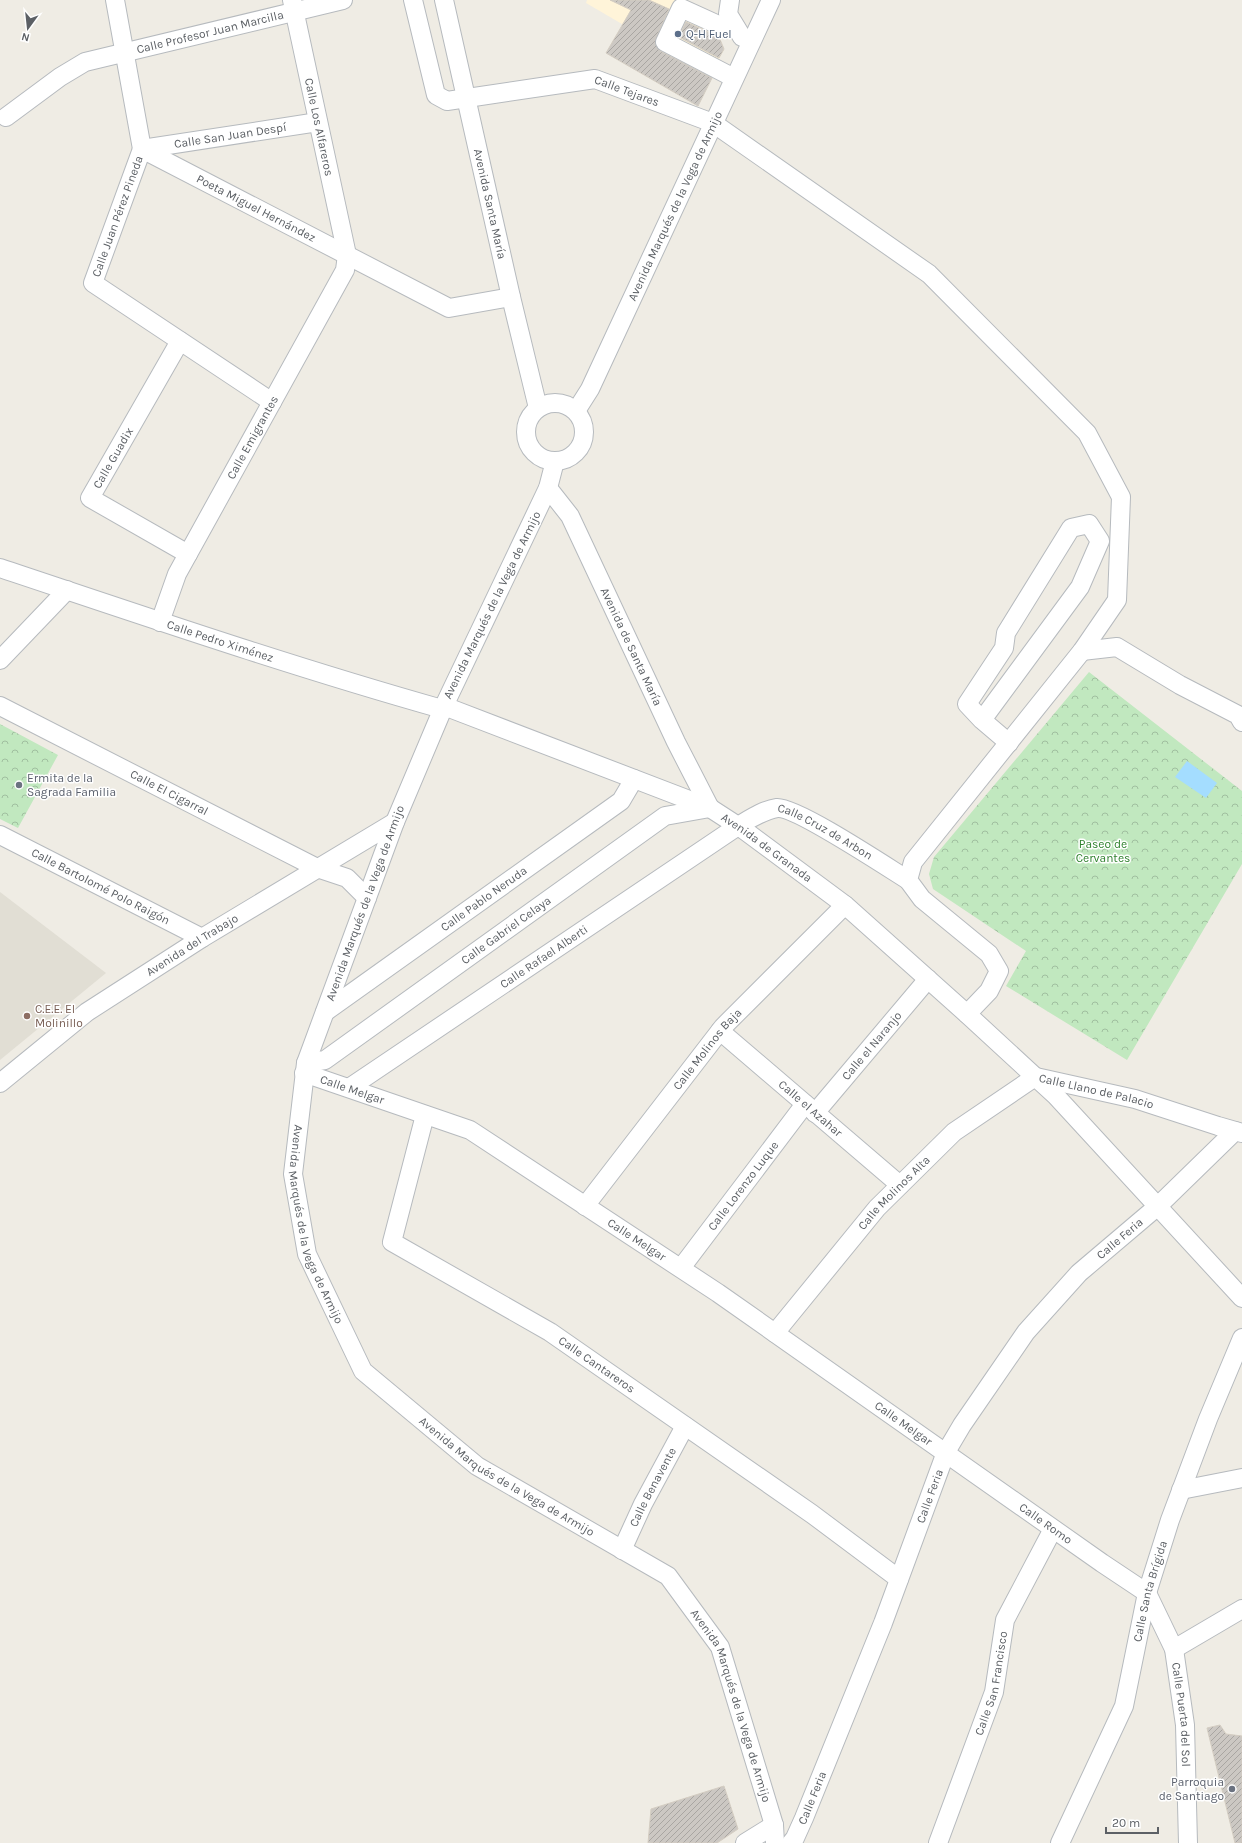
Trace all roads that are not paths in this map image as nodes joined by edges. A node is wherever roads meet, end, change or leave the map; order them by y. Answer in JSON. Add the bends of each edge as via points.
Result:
{"nodes":[{"id":1,"x":115,"y":0,"type":"edge"},
{"id":2,"x":343,"y":0,"type":"edge"},
{"id":3,"x":413,"y":0,"type":"edge"},
{"id":4,"x":444,"y":0,"type":"edge"},
{"id":5,"x":730,"y":0,"type":"edge"},
{"id":6,"x":771,"y":0,"type":"edge"},
{"id":7,"x":294,"y":6,"type":"edge"},
{"id":8,"x":736,"y":29,"type":"junction"},
{"id":9,"x":751,"y":42,"type":"junction"},
{"id":10,"x":125,"y":53,"type":"junction"},
{"id":11,"x":734,"y":78,"type":"junction"},
{"id":12,"x":467,"y":98,"type":"junction"},
{"id":13,"x":6,"y":117,"type":"dead end"},
{"id":14,"x":318,"y":122,"type":"junction"},
{"id":15,"x":714,"y":123,"type":"junction"},
{"id":16,"x":142,"y":150,"type":"junction"},
{"id":17,"x":347,"y":255,"type":"junction"},
{"id":18,"x":511,"y":297,"type":"junction"},
{"id":19,"x":180,"y":341,"type":"junction"},
{"id":20,"x":272,"y":402,"type":"junction"},
{"id":21,"x":538,"y":408,"type":"junction"},
{"id":22,"x":576,"y":411,"type":"junction"},
{"id":23,"x":555,"y":461,"type":"junction"},
{"id":24,"x":548,"y":488,"type":"junction"},
{"id":25,"x":188,"y":554,"type":"junction"},
{"id":26,"x":0,"y":568,"type":"edge"},
{"id":27,"x":67,"y":590,"type":"junction"},
{"id":28,"x":160,"y":622,"type":"junction"},
{"id":29,"x":1082,"y":651,"type":"junction"},
{"id":30,"x":0,"y":660,"type":"edge"},
{"id":31,"x":0,"y":706,"type":"edge"},
{"id":32,"x":443,"y":707,"type":"junction"},
{"id":33,"x":1241,"y":716,"type":"edge"},
{"id":34,"x":982,"y":720,"type":"junction"},
{"id":35,"x":1009,"y":743,"type":"junction"},
{"id":36,"x":634,"y":779,"type":"junction"},
{"id":37,"x":710,"y":808,"type":"junction"},
{"id":38,"x":395,"y":822,"type":"junction"},
{"id":39,"x":738,"y":826,"type":"junction"},
{"id":40,"x":0,"y":835,"type":"edge"},
{"id":41,"x":317,"y":868,"type":"junction"},
{"id":42,"x":908,"y":880,"type":"junction"},
{"id":43,"x":366,"y":898,"type":"junction"},
{"id":44,"x":845,"y":905,"type":"junction"},
{"id":45,"x":202,"y":938,"type":"junction"},
{"id":46,"x":928,"y":979,"type":"junction"},
{"id":47,"x":325,"y":1012,"type":"junction"},
{"id":48,"x":967,"y":1014,"type":"junction"},
{"id":49,"x":720,"y":1031,"type":"junction"},
{"id":50,"x":305,"y":1068,"type":"junction"},
{"id":51,"x":1035,"y":1077,"type":"junction"},
{"id":52,"x":0,"y":1083,"type":"edge"},
{"id":53,"x":349,"y":1088,"type":"junction"},
{"id":54,"x":810,"y":1108,"type":"junction"},
{"id":55,"x":426,"y":1115,"type":"junction"},
{"id":56,"x":1239,"y":1132,"type":"edge"},
{"id":57,"x":900,"y":1185,"type":"junction"},
{"id":58,"x":586,"y":1206,"type":"junction"},
{"id":59,"x":1158,"y":1206,"type":"junction"},
{"id":60,"x":680,"y":1268,"type":"junction"},
{"id":61,"x":1242,"y":1298,"type":"edge"},
{"id":62,"x":775,"y":1333,"type":"junction"},
{"id":63,"x":1242,"y":1338,"type":"edge"},
{"id":64,"x":685,"y":1426,"type":"junction"},
{"id":65,"x":946,"y":1452,"type":"junction"},
{"id":66,"x":1242,"y":1478,"type":"edge"},
{"id":67,"x":1181,"y":1490,"type":"junction"},
{"id":68,"x":1053,"y":1529,"type":"junction"},
{"id":69,"x":622,"y":1550,"type":"junction"},
{"id":70,"x":899,"y":1579,"type":"junction"},
{"id":71,"x":1147,"y":1592,"type":"junction"},
{"id":72,"x":1242,"y":1609,"type":"edge"},
{"id":73,"x":1174,"y":1649,"type":"junction"},
{"id":74,"x":774,"y":1825,"type":"junction"},
{"id":75,"x":793,"y":1841,"type":"edge"},
{"id":76,"x":744,"y":1843,"type":"edge"},
{"id":77,"x":775,"y":1843,"type":"edge"},
{"id":78,"x":938,"y":1843,"type":"edge"},
{"id":79,"x":1060,"y":1843,"type":"edge"},
{"id":80,"x":1188,"y":1843,"type":"edge"}],
"edges":[{"from":1,"to":10,"type":"street"},
{"from":2,"to":7,"type":"street","name":"Calle Profesor Juan Marcilla"},
{"from":3,"to":12,"type":"street","name":"Calle Tejares","via":[[436,95],[447,102]]},
{"from":4,"to":12,"type":"street","name":"Avenida Santa María"},
{"from":5,"to":8,"type":"street","via":[[728,14]]},
{"from":6,"to":9,"type":"street","name":"Avenida Marqués de la Vega de Armijo"},
{"from":7,"to":10,"type":"street","name":"Calle Profesor Juan Marcilla"},
{"from":7,"to":14,"type":"street","name":"Calle Los Alfareros"},
{"from":8,"to":9,"type":"street","via":[[742,37]]},
{"from":8,"to":11,"type":"street","via":[[725,28],[681,8],[665,42]]},
{"from":9,"to":11,"type":"street","name":"Avenida Marqués de la Vega de Armijo"},
{"from":10,"to":13,"type":"street","name":"Calle Profesor Juan Marcilla","via":[[85,62]]},
{"from":10,"to":16,"type":"street"},
{"from":11,"to":15,"type":"street","name":"Avenida Marqués de la Vega de Armijo"},
{"from":12,"to":15,"type":"street","name":"Calle Tejares","via":[[595,79]]},
{"from":12,"to":18,"type":"street","name":"Avenida Santa María"},
{"from":14,"to":16,"type":"street","name":"Calle San Juan Despí"},
{"from":14,"to":17,"type":"street","name":"Calle Los Alfareros"},
{"from":15,"to":22,"type":"street","name":"Avenida Marqués de la Vega de Armijo","via":[[590,389]]},
{"from":15,"to":29,"type":"street","name":"Calle Tejares","via":[[929,274],[1087,433],[1121,497],[1117,600]]},
{"from":16,"to":17,"type":"street","name":"Poeta Miguel Hernández"},
{"from":16,"to":19,"type":"street","name":"Calle Juan Pérez Pineda","via":[[93,283]]},
{"from":17,"to":18,"type":"street","name":"Poeta Miguel Hernández","via":[[449,308]]},
{"from":17,"to":20,"type":"street","name":"Calle Emigrantes","via":[[345,270]]},
{"from":18,"to":21,"type":"street","name":"Avenida Santa María"},
{"from":19,"to":20,"type":"street"},
{"from":19,"to":25,"type":"street","name":"Calle Guadix","via":[[90,498]]},
{"from":20,"to":25,"type":"street","name":"Calle Emigrantes"},
{"from":21,"to":22,"type":"street","via":[[551,402],[564,404]]},
{"from":21,"to":23,"type":"street","via":[[529,418],[525,432],[528,445],[537,456],[550,462]]},
{"from":22,"to":23,"type":"street","via":[[584,423],[585,436],[581,448],[572,457]]},
{"from":23,"to":24,"type":"street","name":"Avenida Marqués de la Vega de Armijo"},
{"from":24,"to":32,"type":"street","name":"Avenida Marqués de la Vega de Armijo"},
{"from":24,"to":37,"type":"street","name":"Avenida de Santa María","via":[[570,516]]},
{"from":25,"to":28,"type":"street","name":"Calle Emigrantes","via":[[177,574]]},
{"from":26,"to":27,"type":"street","name":"Calle Pedro Ximénez"},
{"from":27,"to":28,"type":"street","name":"Calle Pedro Ximénez"},
{"from":27,"to":30,"type":"street"},
{"from":28,"to":32,"type":"street","name":"Calle Pedro Ximénez","via":[[352,683]]},
{"from":29,"to":33,"type":"street","via":[[1117,647],[1180,685]]},
{"from":29,"to":35,"type":"street"},
{"from":31,"to":41,"type":"street","name":"Calle El Cigarral"},
{"from":32,"to":36,"type":"street","name":"Avenida de Granada"},
{"from":32,"to":38,"type":"street","name":"Avenida Marqués de la Vega de Armijo"},
{"from":34,"to":34,"type":"street","via":[[1080,587],[1100,541],[1089,524],[1071,528],[1006,633],[1004,648],[967,704]]},
{"from":34,"to":35,"type":"street"},
{"from":35,"to":42,"type":"street","via":[[913,862]]},
{"from":36,"to":37,"type":"street","name":"Avenida de Granada"},
{"from":36,"to":47,"type":"street","name":"Calle Pablo Neruda","via":[[621,801]]},
{"from":37,"to":39,"type":"street","name":"Avenida de Granada"},
{"from":37,"to":50,"type":"street","name":"Calle Gabriel Celaya","via":[[665,816],[325,1060]]},
{"from":38,"to":41,"type":"street","name":"Avenida del Trabajo"},
{"from":38,"to":43,"type":"street","name":"Avenida Marqués de la Vega de Armijo"},
{"from":39,"to":42,"type":"street","name":"Calle Cruz de Arbon","via":[[764,812],[778,808],[788,810],[813,822]]},
{"from":39,"to":44,"type":"street","name":"Avenida de Granada"},
{"from":39,"to":53,"type":"street","name":"Calle Rafael Alberti"},
{"from":40,"to":45,"type":"street","name":"Calle Bartolomé Polo Raigón"},
{"from":41,"to":43,"type":"street","name":"Calle El Cigarral","via":[[347,878]]},
{"from":41,"to":45,"type":"street","name":"Avenida del Trabajo"},
{"from":42,"to":48,"type":"street","via":[[922,899],[989,954],[999,970],[989,990]]},
{"from":43,"to":47,"type":"street","name":"Avenida Marqués de la Vega de Armijo"},
{"from":44,"to":46,"type":"street","name":"Avenida de Granada"},
{"from":44,"to":49,"type":"street","name":"Calle Molinos Baja"},
{"from":45,"to":52,"type":"street","name":"Avenida del Trabajo","via":[[87,1012]]},
{"from":46,"to":48,"type":"street","name":"Avenida de Granada"},
{"from":46,"to":54,"type":"street","name":"Calle el Naranjo"},
{"from":47,"to":50,"type":"street","name":"Avenida Marqués de la Vega de Armijo"},
{"from":48,"to":51,"type":"street","name":"Avenida de Granada"},
{"from":49,"to":54,"type":"street","name":"Calle el Azahar"},
{"from":49,"to":58,"type":"street","name":"Calle Molinos Baja"},
{"from":50,"to":53,"type":"street","name":"Calle Melgar"},
{"from":50,"to":69,"type":"street","name":"Avenida Marqués de la Vega de Armijo","via":[[293,1174],[307,1254],[363,1371],[477,1466]]},
{"from":51,"to":56,"type":"street","name":"Calle Llano de Palacio","via":[[1135,1099]]},
{"from":51,"to":57,"type":"street","name":"Calle Molinos Alta","via":[[954,1132]]},
{"from":51,"to":59,"type":"street","name":"Calle Llano de Palacio","via":[[1056,1096]]},
{"from":53,"to":55,"type":"street","name":"Calle Melgar"},
{"from":54,"to":57,"type":"street","name":"Calle el Azahar"},
{"from":54,"to":60,"type":"street","name":"Calle Lorenzo Luque"},
{"from":55,"to":58,"type":"street","name":"Calle Melgar","via":[[470,1130]]},
{"from":55,"to":64,"type":"street","name":"Calle Cantareros","via":[[392,1242],[550,1332]]},
{"from":56,"to":59,"type":"street","name":"Calle Feria"},
{"from":57,"to":62,"type":"street","name":"Calle Molinos Alta","via":[[877,1208]]},
{"from":58,"to":60,"type":"street","name":"Calle Melgar"},
{"from":59,"to":61,"type":"street","name":"Calle Llano de Palacio"},
{"from":59,"to":65,"type":"street","name":"Calle Feria","via":[[1079,1273],[1026,1332]]},
{"from":60,"to":62,"type":"street","name":"Calle Melgar"},
{"from":62,"to":65,"type":"street","name":"Calle Melgar"},
{"from":63,"to":67,"type":"street","name":"Calle Santa Brígida"},
{"from":64,"to":69,"type":"street","name":"Calle Benavente","via":[[643,1504]]},
{"from":64,"to":70,"type":"street","name":"Calle Cantareros","via":[[812,1514]]},
{"from":65,"to":68,"type":"street","name":"Calle Romo"},
{"from":65,"to":70,"type":"street","name":"Calle Feria"},
{"from":66,"to":67,"type":"street"},
{"from":67,"to":71,"type":"street","name":"Calle Santa Brígida"},
{"from":68,"to":71,"type":"street","name":"Calle Romo"},
{"from":68,"to":78,"type":"street","name":"Calle San Francisco","via":[[1005,1620],[994,1692]]},
{"from":69,"to":74,"type":"street","name":"Avenida Marqués de la Vega de Armijo","via":[[668,1576],[720,1647]]},
{"from":70,"to":75,"type":"street","name":"Calle Feria"},
{"from":71,"to":73,"type":"street","name":"Calle Puerta del Sol"},
{"from":71,"to":79,"type":"street","name":"Calle Santa Brígida","via":[[1124,1706]]},
{"from":72,"to":73,"type":"street"},
{"from":73,"to":80,"type":"street","name":"Calle Puerta del Sol","via":[[1185,1724]]},
{"from":74,"to":76,"type":"street"},
{"from":74,"to":77,"type":"street","name":"Avenida Marqués de la Vega de Armijo"}]}
